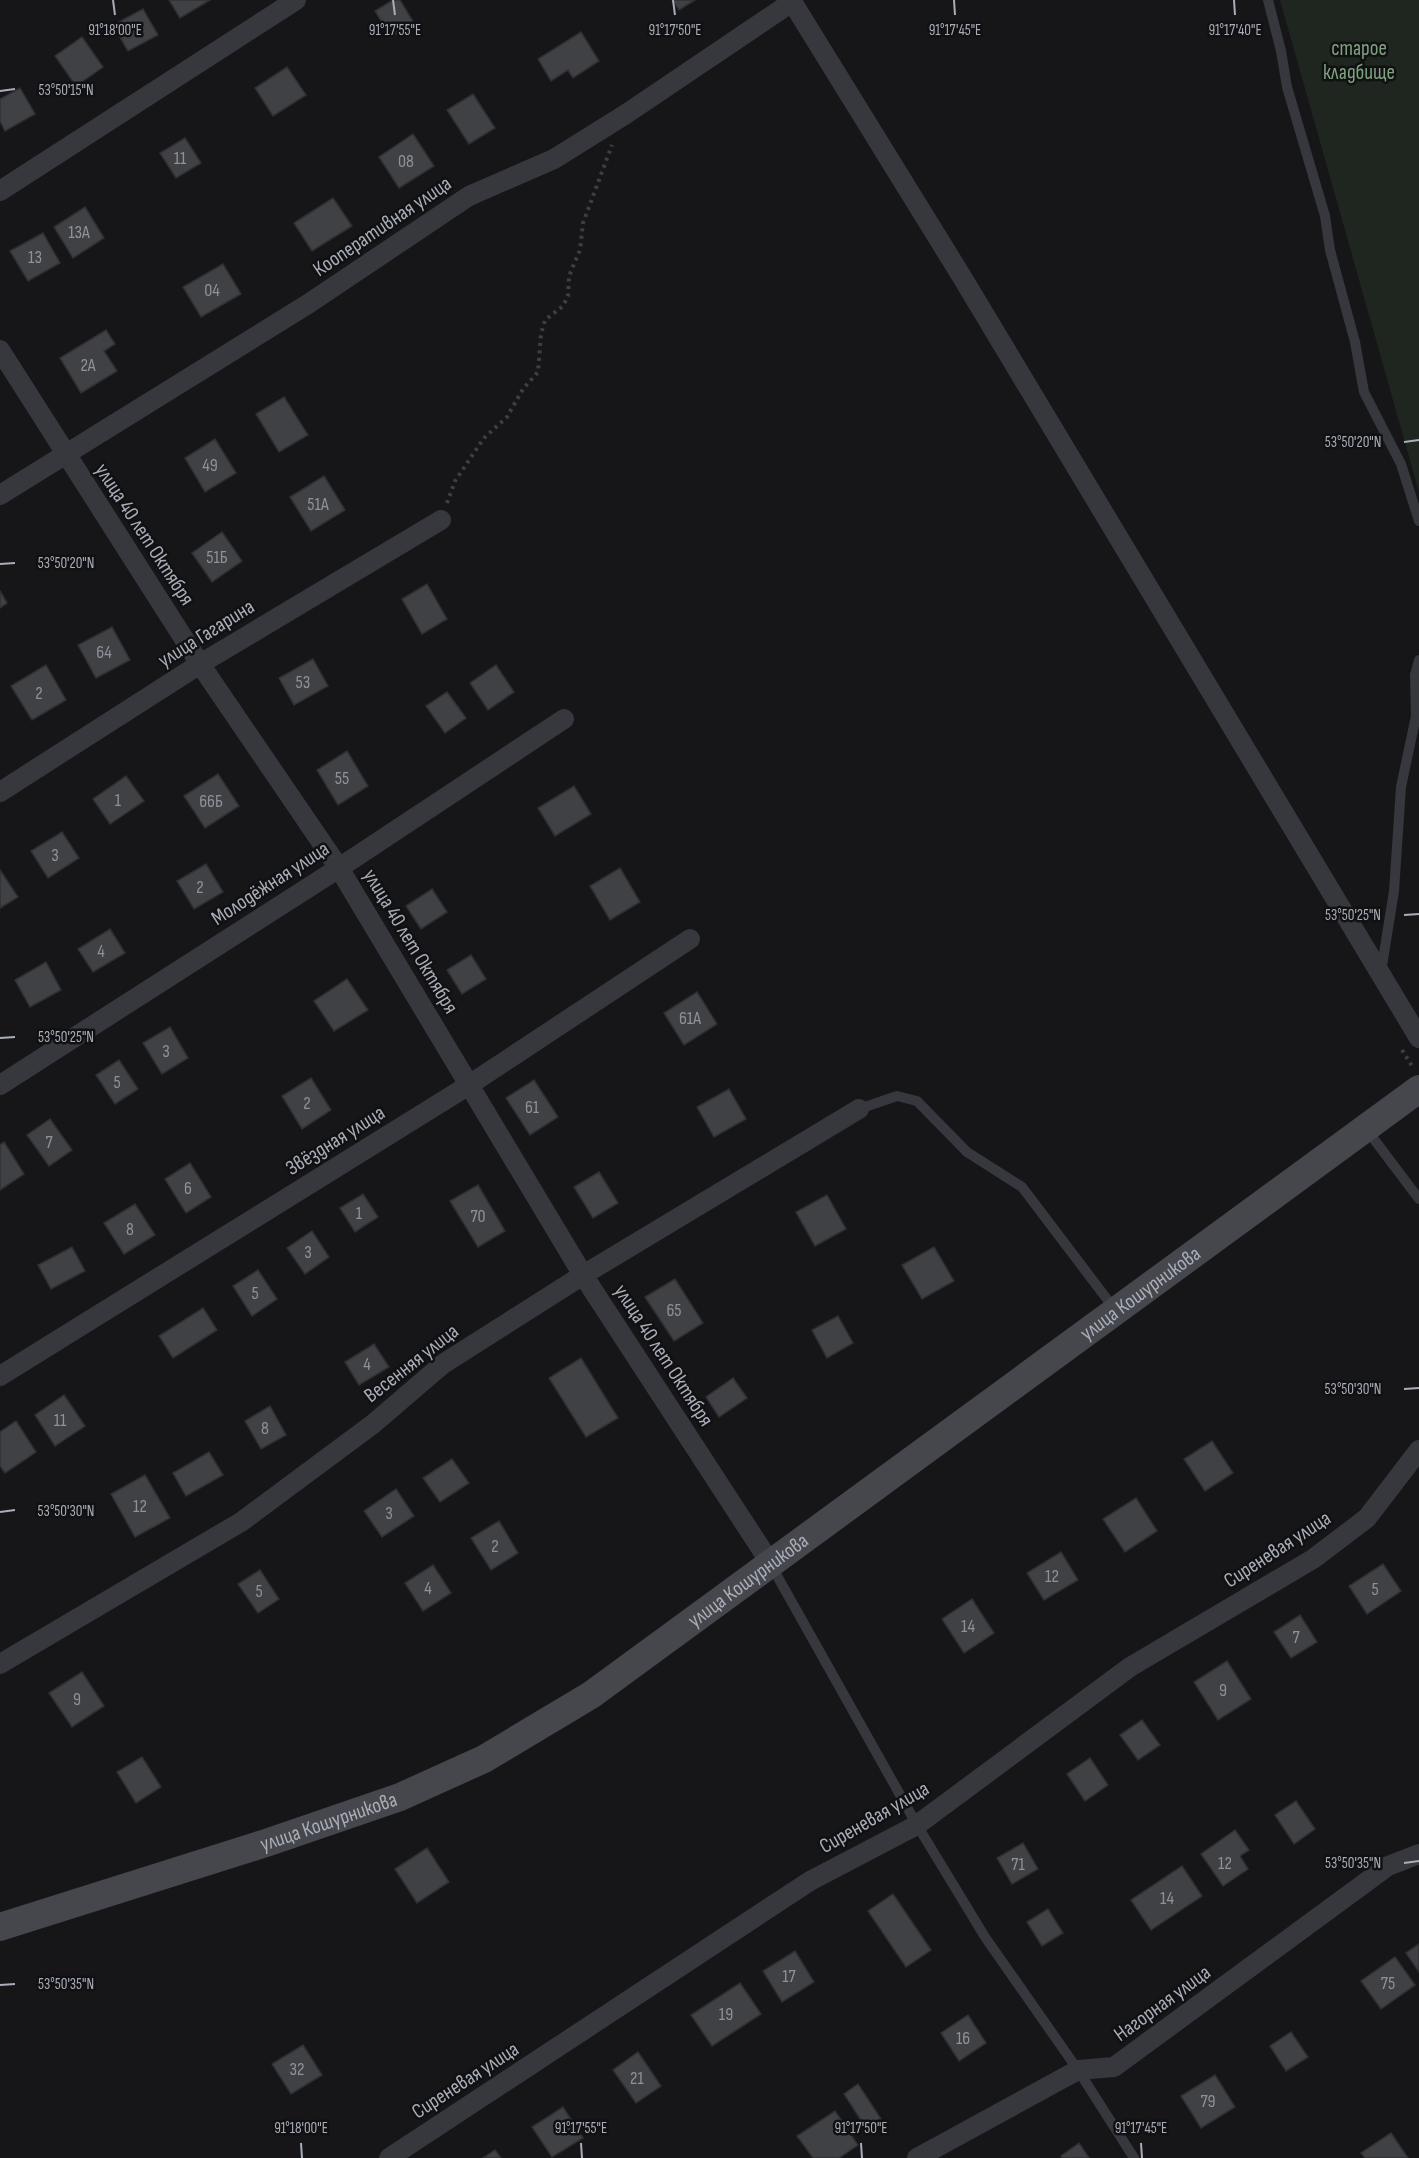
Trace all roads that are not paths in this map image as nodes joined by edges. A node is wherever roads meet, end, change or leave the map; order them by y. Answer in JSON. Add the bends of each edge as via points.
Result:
{"nodes":[{"id":1,"x":296,"y":0,"type":"edge"},
{"id":2,"x":1268,"y":0,"type":"edge"},
{"id":3,"x":792,"y":1,"type":"edge"},
{"id":4,"x":0,"y":190,"type":"edge"},
{"id":5,"x":0,"y":350,"type":"edge"},
{"id":6,"x":66,"y":454,"type":"junction"},
{"id":7,"x":0,"y":495,"type":"edge"},
{"id":8,"x":441,"y":520,"type":"road end"},
{"id":9,"x":1419,"y":521,"type":"edge"},
{"id":10,"x":1419,"y":660,"type":"edge"},
{"id":11,"x":200,"y":664,"type":"junction"},
{"id":12,"x":564,"y":719,"type":"dead end"},
{"id":13,"x":0,"y":792,"type":"edge"},
{"id":14,"x":339,"y":868,"type":"junction"},
{"id":15,"x":690,"y":939,"type":"dead end"},
{"id":16,"x":1381,"y":977,"type":"junction"},
{"id":17,"x":1419,"y":1038,"type":"edge"},
{"id":18,"x":0,"y":1085,"type":"edge"},
{"id":19,"x":469,"y":1085,"type":"junction"},
{"id":20,"x":1419,"y":1089,"type":"edge"},
{"id":21,"x":859,"y":1109,"type":"joint"},
{"id":22,"x":1366,"y":1129,"type":"junction"},
{"id":23,"x":1419,"y":1199,"type":"edge"},
{"id":24,"x":583,"y":1275,"type":"junction"},
{"id":25,"x":1116,"y":1312,"type":"junction"},
{"id":26,"x":0,"y":1376,"type":"edge"},
{"id":27,"x":1419,"y":1450,"type":"edge"},
{"id":28,"x":771,"y":1564,"type":"junction"},
{"id":29,"x":0,"y":1664,"type":"edge"},
{"id":30,"x":917,"y":1825,"type":"junction"},
{"id":31,"x":1419,"y":1854,"type":"edge"},
{"id":32,"x":0,"y":1927,"type":"edge"},
{"id":33,"x":1078,"y":2070,"type":"junction"},
{"id":34,"x":390,"y":2158,"type":"edge"},
{"id":35,"x":917,"y":2158,"type":"edge"},
{"id":36,"x":1134,"y":2158,"type":"edge"}],
"edges":[{"from":1,"to":4,"type":"street"},
{"from":2,"to":9,"type":"lane","via":[[1287,87],[1325,216],[1364,392],[1401,464]]},
{"from":3,"to":6,"type":"street","name":"Кооперативная улица","via":[[554,159],[469,196],[308,304]]},
{"from":3,"to":16,"type":"street"},
{"from":5,"to":6,"type":"street","name":"улица 40 лет Октября"},
{"from":6,"to":7,"type":"street","name":"Кооперативная улица"},
{"from":6,"to":11,"type":"street","name":"улица 40 лет Октября"},
{"from":8,"to":11,"type":"street","name":"улица Гагарина"},
{"from":10,"to":16,"type":"lane","via":[[1415,675],[1416,716],[1401,787],[1395,891]]},
{"from":11,"to":13,"type":"street","name":"улица Гагарина"},
{"from":11,"to":14,"type":"street","name":"улица 40 лет Октября"},
{"from":12,"to":14,"type":"street","name":"Молодёжная улица"},
{"from":14,"to":18,"type":"street","name":"Молодёжная улица"},
{"from":14,"to":19,"type":"street","name":"улица 40 лет Октября"},
{"from":15,"to":19,"type":"street","name":"Звёздная улица"},
{"from":16,"to":17,"type":"street"},
{"from":19,"to":24,"type":"street","name":"улица 40 лет Октября"},
{"from":19,"to":26,"type":"street","name":"Звёздная улица"},
{"from":20,"to":22,"type":"main road","name":"улица Кошурникова"},
{"from":21,"to":24,"type":"street","name":"Весенняя улица"},
{"from":21,"to":25,"type":"lane","via":[[897,1096],[917,1101],[967,1152],[1022,1187]]},
{"from":22,"to":23,"type":"lane"},
{"from":22,"to":25,"type":"main road","name":"улица Кошурникова"},
{"from":24,"to":28,"type":"street","name":"улица 40 лет Октября"},
{"from":24,"to":29,"type":"street","name":"Весенняя улица","via":[[443,1364],[373,1424],[241,1522]]},
{"from":25,"to":28,"type":"main road","name":"улица Кошурникова"},
{"from":27,"to":30,"type":"street","name":"Сиреневая улица","via":[[1367,1518],[1312,1559],[1130,1667]]},
{"from":28,"to":30,"type":"lane"},
{"from":28,"to":32,"type":"main road","name":"улица Кошурникова","via":[[591,1695],[484,1759],[400,1797]]},
{"from":30,"to":33,"type":"lane","via":[[985,1937]]},
{"from":30,"to":34,"type":"street","name":"Сиреневая улица","via":[[810,1881]]},
{"from":31,"to":33,"type":"street","name":"Нагорная улица","via":[[1388,1866],[1114,2067]]},
{"from":33,"to":35,"type":"street","name":"Нагорная улица"},
{"from":33,"to":36,"type":"lane"}]}
